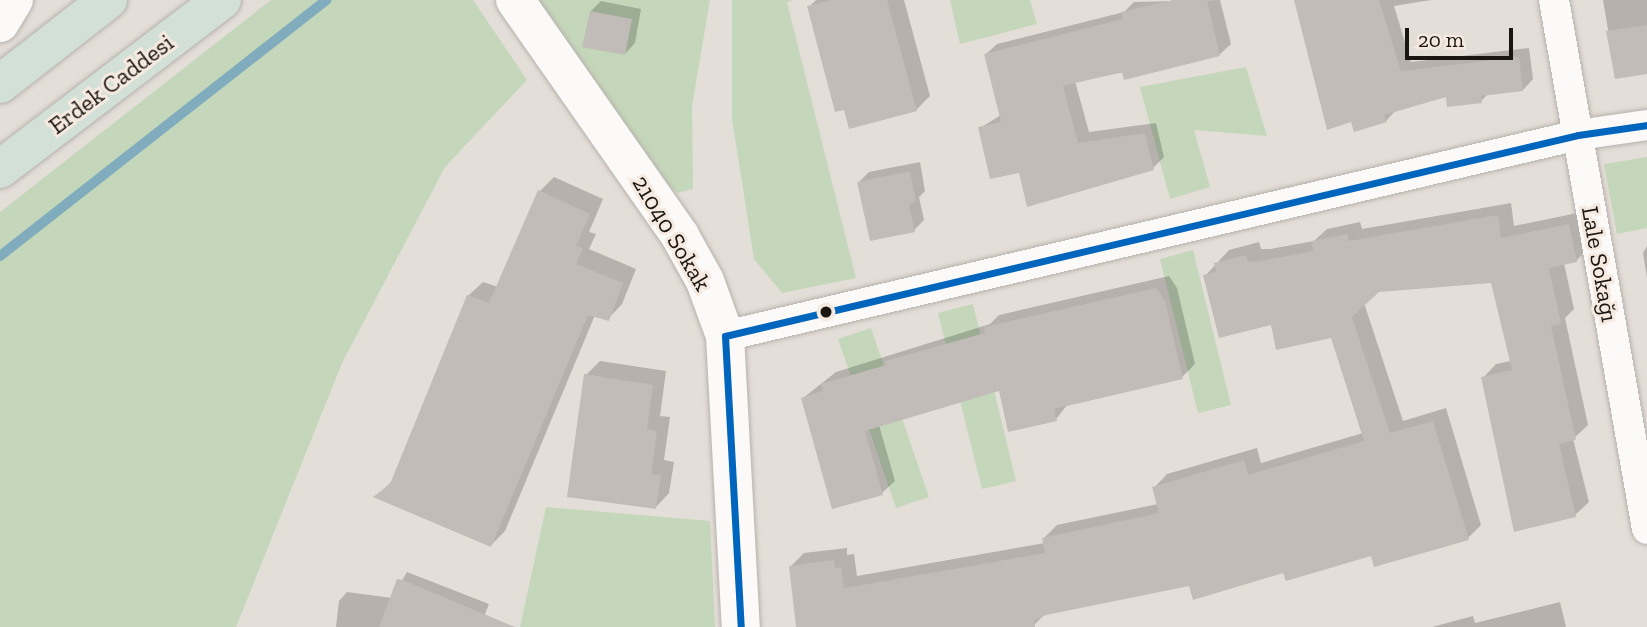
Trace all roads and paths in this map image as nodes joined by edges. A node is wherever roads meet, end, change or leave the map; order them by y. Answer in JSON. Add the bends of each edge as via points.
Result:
{"nodes":[{"id":1,"x":14,"y":0,"type":"edge"},
{"id":2,"x":108,"y":0,"type":"edge"},
{"id":3,"x":222,"y":0,"type":"edge"},
{"id":4,"x":515,"y":0,"type":"edge"},
{"id":5,"x":1554,"y":0,"type":"edge"},
{"id":6,"x":0,"y":23,"type":"edge"},
{"id":7,"x":0,"y":84,"type":"edge"},
{"id":8,"x":1647,"y":125,"type":"edge"},
{"id":9,"x":1578,"y":135,"type":"junction"},
{"id":10,"x":0,"y":169,"type":"edge"},
{"id":11,"x":725,"y":336,"type":"junction"},
{"id":12,"x":1647,"y":529,"type":"edge"},
{"id":13,"x":741,"y":627,"type":"edge"}],
"edges":[{"from":1,"to":6,"type":"street"},
{"from":2,"to":7,"type":"highway"},
{"from":3,"to":10,"type":"highway","name":"Erdek Caddesi"},
{"from":4,"to":11,"type":"street","name":"21040 Sokak","via":[[680,236],[705,281]]},
{"from":5,"to":9,"type":"street","name":"Lale Sokağı"},
{"from":8,"to":9,"type":"street"},
{"from":9,"to":11,"type":"street"},
{"from":9,"to":12,"type":"street","name":"Lale Sokağı"},
{"from":11,"to":13,"type":"street","name":"21040 Sokak"}]}
